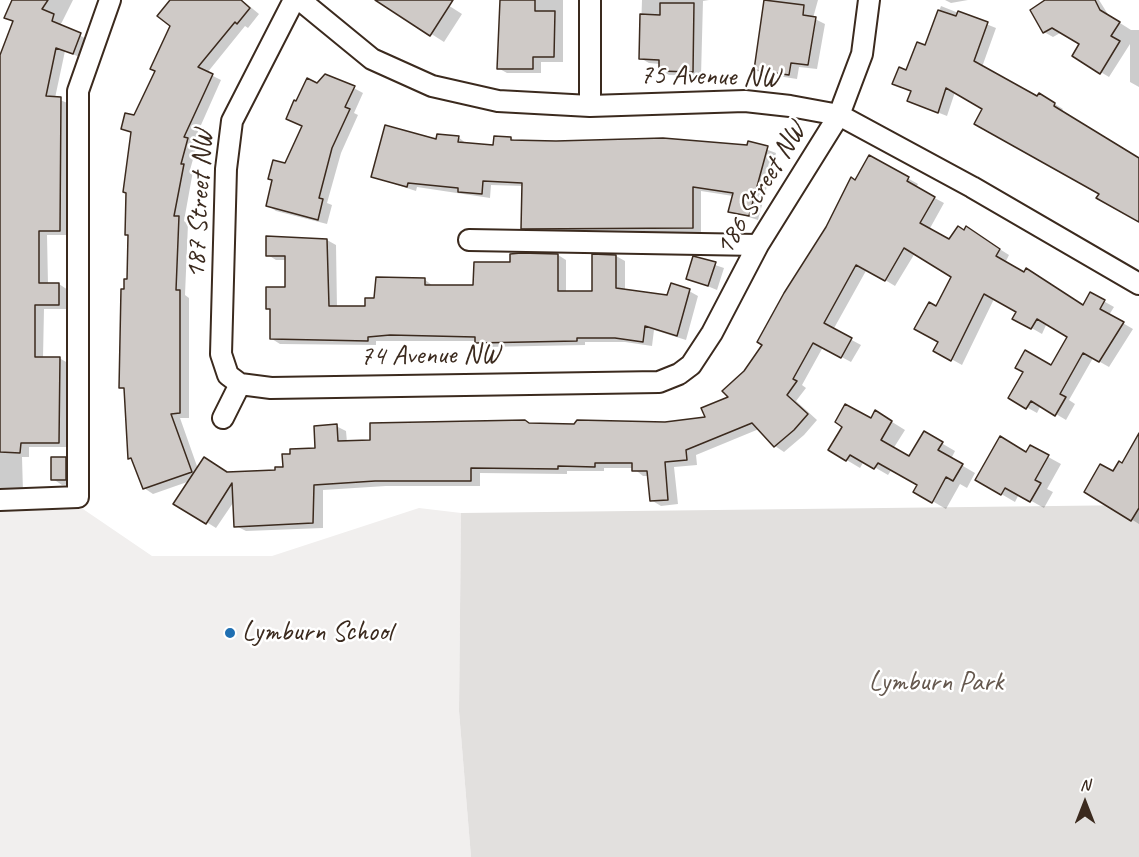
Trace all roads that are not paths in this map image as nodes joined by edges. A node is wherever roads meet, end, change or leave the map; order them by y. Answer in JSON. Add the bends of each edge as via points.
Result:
{"nodes":[{"id":1,"x":110,"y":0,"type":"edge"},
{"id":2,"x":294,"y":0,"type":"edge"},
{"id":3,"x":300,"y":0,"type":"edge"},
{"id":4,"x":590,"y":0,"type":"edge"},
{"id":5,"x":869,"y":0,"type":"edge"},
{"id":6,"x":590,"y":106,"type":"junction"},
{"id":7,"x":839,"y":115,"type":"junction"},
{"id":8,"x":469,"y":240,"type":"dead end"},
{"id":9,"x":758,"y":245,"type":"junction"},
{"id":10,"x":1139,"y":284,"type":"edge"},
{"id":11,"x":659,"y":382,"type":"joint"},
{"id":12,"x":240,"y":384,"type":"junction"},
{"id":13,"x":223,"y":418,"type":"dead end"},
{"id":14,"x":0,"y":500,"type":"edge"}],
"edges":[{"from":1,"to":14,"type":"street","via":[[78,91],[78,497]]},
{"from":2,"to":12,"type":"street","name":"187 Street NW","via":[[232,121],[226,169],[221,354],[228,375]]},
{"from":3,"to":6,"type":"street","name":"75 Avenue NW","via":[[372,59],[432,86],[498,101]]},
{"from":4,"to":6,"type":"street"},
{"from":5,"to":7,"type":"street","name":"186 Street NW","via":[[862,54]]},
{"from":6,"to":7,"type":"street","name":"75 Avenue NW","via":[[745,101]]},
{"from":7,"to":9,"type":"street","name":"186 Street NW"},
{"from":7,"to":10,"type":"street","name":"75 Avenue NW"},
{"from":8,"to":9,"type":"street"},
{"from":9,"to":11,"type":"street","name":"186 Street NW","via":[[712,333],[691,364]]},
{"from":11,"to":12,"type":"street","name":"74 Avenue NW","via":[[271,388]]},
{"from":12,"to":13,"type":"street"}]}
